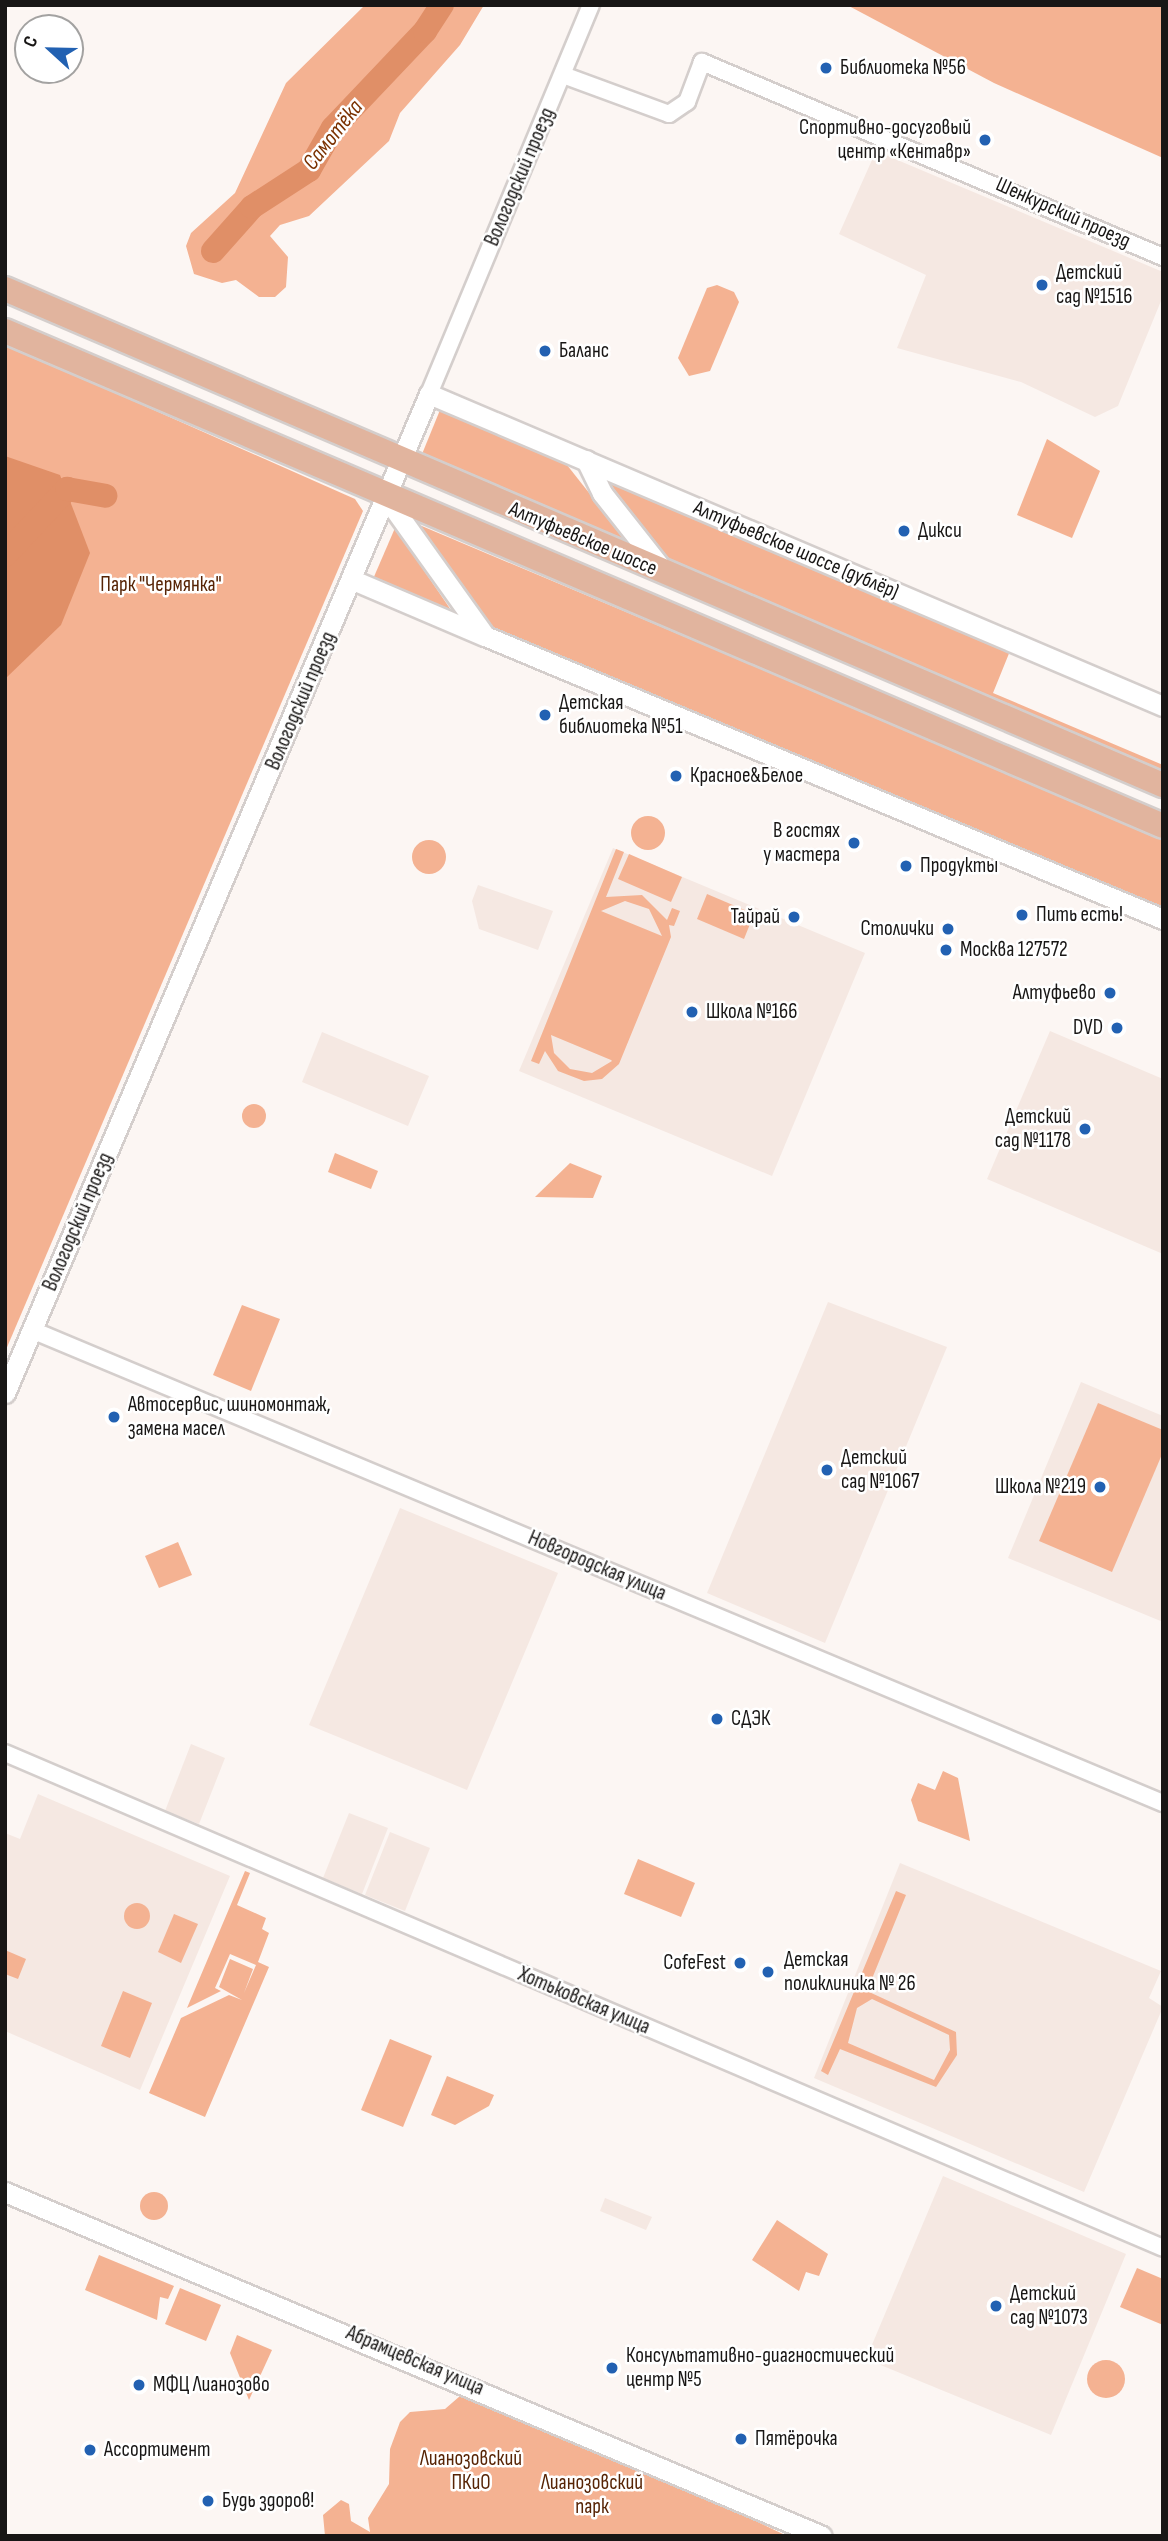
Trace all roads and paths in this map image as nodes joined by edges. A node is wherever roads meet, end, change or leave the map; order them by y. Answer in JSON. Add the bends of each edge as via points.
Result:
{"nodes":[{"id":1,"x":591,"y":5,"type":"edge"},
{"id":2,"x":563,"y":75,"type":"junction"},
{"id":3,"x":1163,"y":257,"type":"edge"},
{"id":4,"x":5,"y":289,"type":"edge"},
{"id":5,"x":5,"y":331,"type":"edge"},
{"id":6,"x":429,"y":394,"type":"junction"},
{"id":7,"x":586,"y":460,"type":"junction"},
{"id":8,"x":403,"y":462,"type":"junction"},
{"id":9,"x":387,"y":499,"type":"junction"},
{"id":10,"x":665,"y":574,"type":"junction"},
{"id":11,"x":353,"y":580,"type":"junction"},
{"id":12,"x":485,"y":636,"type":"junction"},
{"id":13,"x":1163,"y":706,"type":"edge"},
{"id":14,"x":1163,"y":785,"type":"edge"},
{"id":15,"x":1163,"y":826,"type":"edge"},
{"id":16,"x":1163,"y":919,"type":"edge"},
{"id":17,"x":32,"y":1330,"type":"junction"},
{"id":18,"x":5,"y":1393,"type":"edge"},
{"id":19,"x":5,"y":1753,"type":"edge"},
{"id":20,"x":1163,"y":1803,"type":"edge"},
{"id":21,"x":5,"y":2192,"type":"edge"},
{"id":22,"x":1163,"y":2248,"type":"edge"},
{"id":23,"x":822,"y":2536,"type":"edge"}],
"edges":[{"from":1,"to":2,"type":"street","name":"Вологодский проезд"},
{"from":2,"to":3,"type":"street","name":"Шенкурский проезд","via":[[669,114],[687,102],[702,62]]},
{"from":2,"to":6,"type":"street","name":"Вологодский проезд"},
{"from":4,"to":8,"type":"main road","name":"Алтуфьевское шоссе"},
{"from":5,"to":9,"type":"main road","name":"Алтуфьевское шоссе"},
{"from":6,"to":7,"type":"street","name":"Алтуфьевское шоссе (дублёр)"},
{"from":6,"to":8,"type":"street","name":"Вологодский проезд"},
{"from":7,"to":10,"type":"street","via":[[602,493]]},
{"from":7,"to":13,"type":"street","name":"Алтуфьевское шоссе (дублёр)"},
{"from":8,"to":9,"type":"street","name":"Вологодский проезд"},
{"from":8,"to":10,"type":"main road","name":"Алтуфьевское шоссе"},
{"from":9,"to":11,"type":"street","name":"Вологодский проезд"},
{"from":9,"to":12,"type":"street"},
{"from":9,"to":15,"type":"main road","name":"Алтуфьевское шоссе"},
{"from":10,"to":14,"type":"main road","name":"Алтуфьевское шоссе"},
{"from":11,"to":12,"type":"street"},
{"from":11,"to":17,"type":"street","name":"Вологодский проезд"},
{"from":12,"to":16,"type":"street"},
{"from":17,"to":18,"type":"street","name":"Вологодский проезд"},
{"from":17,"to":20,"type":"street","name":"Новгородская улица"},
{"from":19,"to":22,"type":"street","name":"Хотьковская улица"},
{"from":21,"to":23,"type":"street","name":"Абрамцевская улица"}]}
